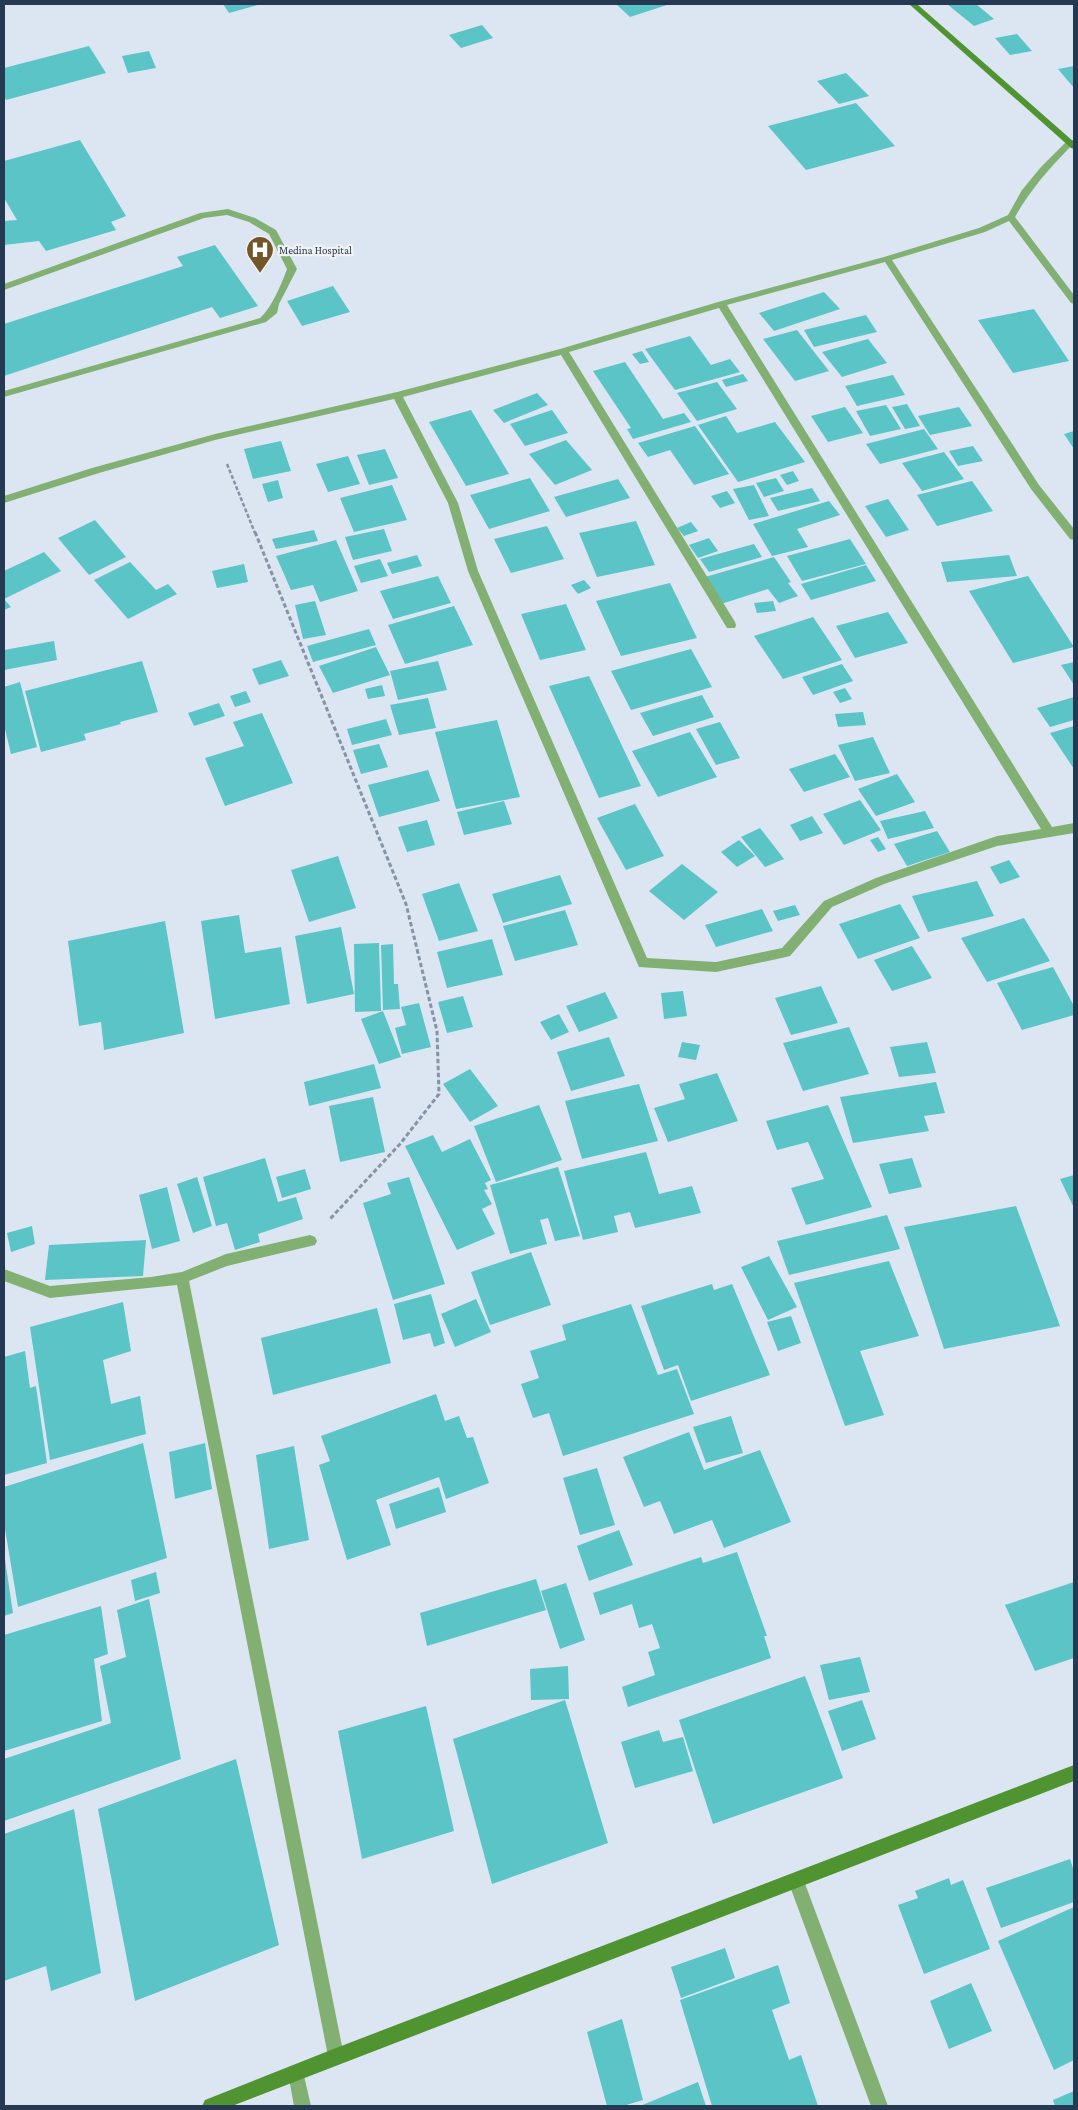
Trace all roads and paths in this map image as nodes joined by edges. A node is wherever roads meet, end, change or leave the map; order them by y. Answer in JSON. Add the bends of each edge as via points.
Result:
{"nodes":[{"id":1,"x":912,"y":4,"type":"edge"},
{"id":2,"x":1073,"y":144,"type":"edge"},
{"id":3,"x":1011,"y":217,"type":"junction"},
{"id":4,"x":887,"y":259,"type":"junction"},
{"id":5,"x":4,"y":287,"type":"edge"},
{"id":6,"x":1074,"y":301,"type":"edge"},
{"id":7,"x":721,"y":304,"type":"junction"},
{"id":8,"x":563,"y":351,"type":"junction"},
{"id":9,"x":4,"y":394,"type":"edge"},
{"id":10,"x":397,"y":395,"type":"junction"},
{"id":11,"x":216,"y":437,"type":"junction"},
{"id":12,"x":4,"y":500,"type":"edge"},
{"id":13,"x":1074,"y":536,"type":"edge"},
{"id":14,"x":731,"y":625,"type":"dead end"},
{"id":15,"x":1074,"y":828,"type":"edge"},
{"id":16,"x":1050,"y":832,"type":"junction"},
{"id":17,"x":310,"y":1241,"type":"joint"},
{"id":18,"x":4,"y":1275,"type":"edge"},
{"id":19,"x":182,"y":1278,"type":"junction"},
{"id":20,"x":1074,"y":1773,"type":"edge"},
{"id":21,"x":796,"y":1882,"type":"junction"},
{"id":22,"x":336,"y":2056,"type":"junction"},
{"id":23,"x":296,"y":2072,"type":"junction"},
{"id":24,"x":211,"y":2106,"type":"edge"},
{"id":25,"x":303,"y":2106,"type":"edge"},
{"id":26,"x":880,"y":2106,"type":"edge"}],
"edges":[{"from":1,"to":2,"type":"street"},
{"from":2,"to":3,"type":"street","via":[[1044,169],[1025,192]]},
{"from":3,"to":4,"type":"street","via":[[982,230]]},
{"from":3,"to":6,"type":"street"},
{"from":4,"to":7,"type":"street"},
{"from":4,"to":13,"type":"street","via":[[1035,487]]},
{"from":5,"to":9,"type":"street","via":[[203,215],[228,212],[273,232],[292,269],[272,313],[263,320]]},
{"from":7,"to":8,"type":"street"},
{"from":7,"to":16,"type":"street"},
{"from":8,"to":10,"type":"street"},
{"from":8,"to":14,"type":"street"},
{"from":10,"to":11,"type":"street"},
{"from":10,"to":16,"type":"street","via":[[453,503],[473,571],[643,963],[716,967],[786,952],[828,904],[880,881],[997,841]]},
{"from":11,"to":12,"type":"street","via":[[96,470]]},
{"from":11,"to":17,"type":"path","via":[[406,904],[437,1031],[439,1094],[400,1144]]},
{"from":15,"to":16,"type":"street"},
{"from":17,"to":19,"type":"street","via":[[226,1260]]},
{"from":18,"to":19,"type":"street","via":[[50,1292]]},
{"from":19,"to":22,"type":"street"},
{"from":20,"to":21,"type":"street"},
{"from":21,"to":22,"type":"street"},
{"from":21,"to":26,"type":"street"},
{"from":22,"to":23,"type":"street"},
{"from":23,"to":24,"type":"street"},
{"from":23,"to":25,"type":"street"}]}
